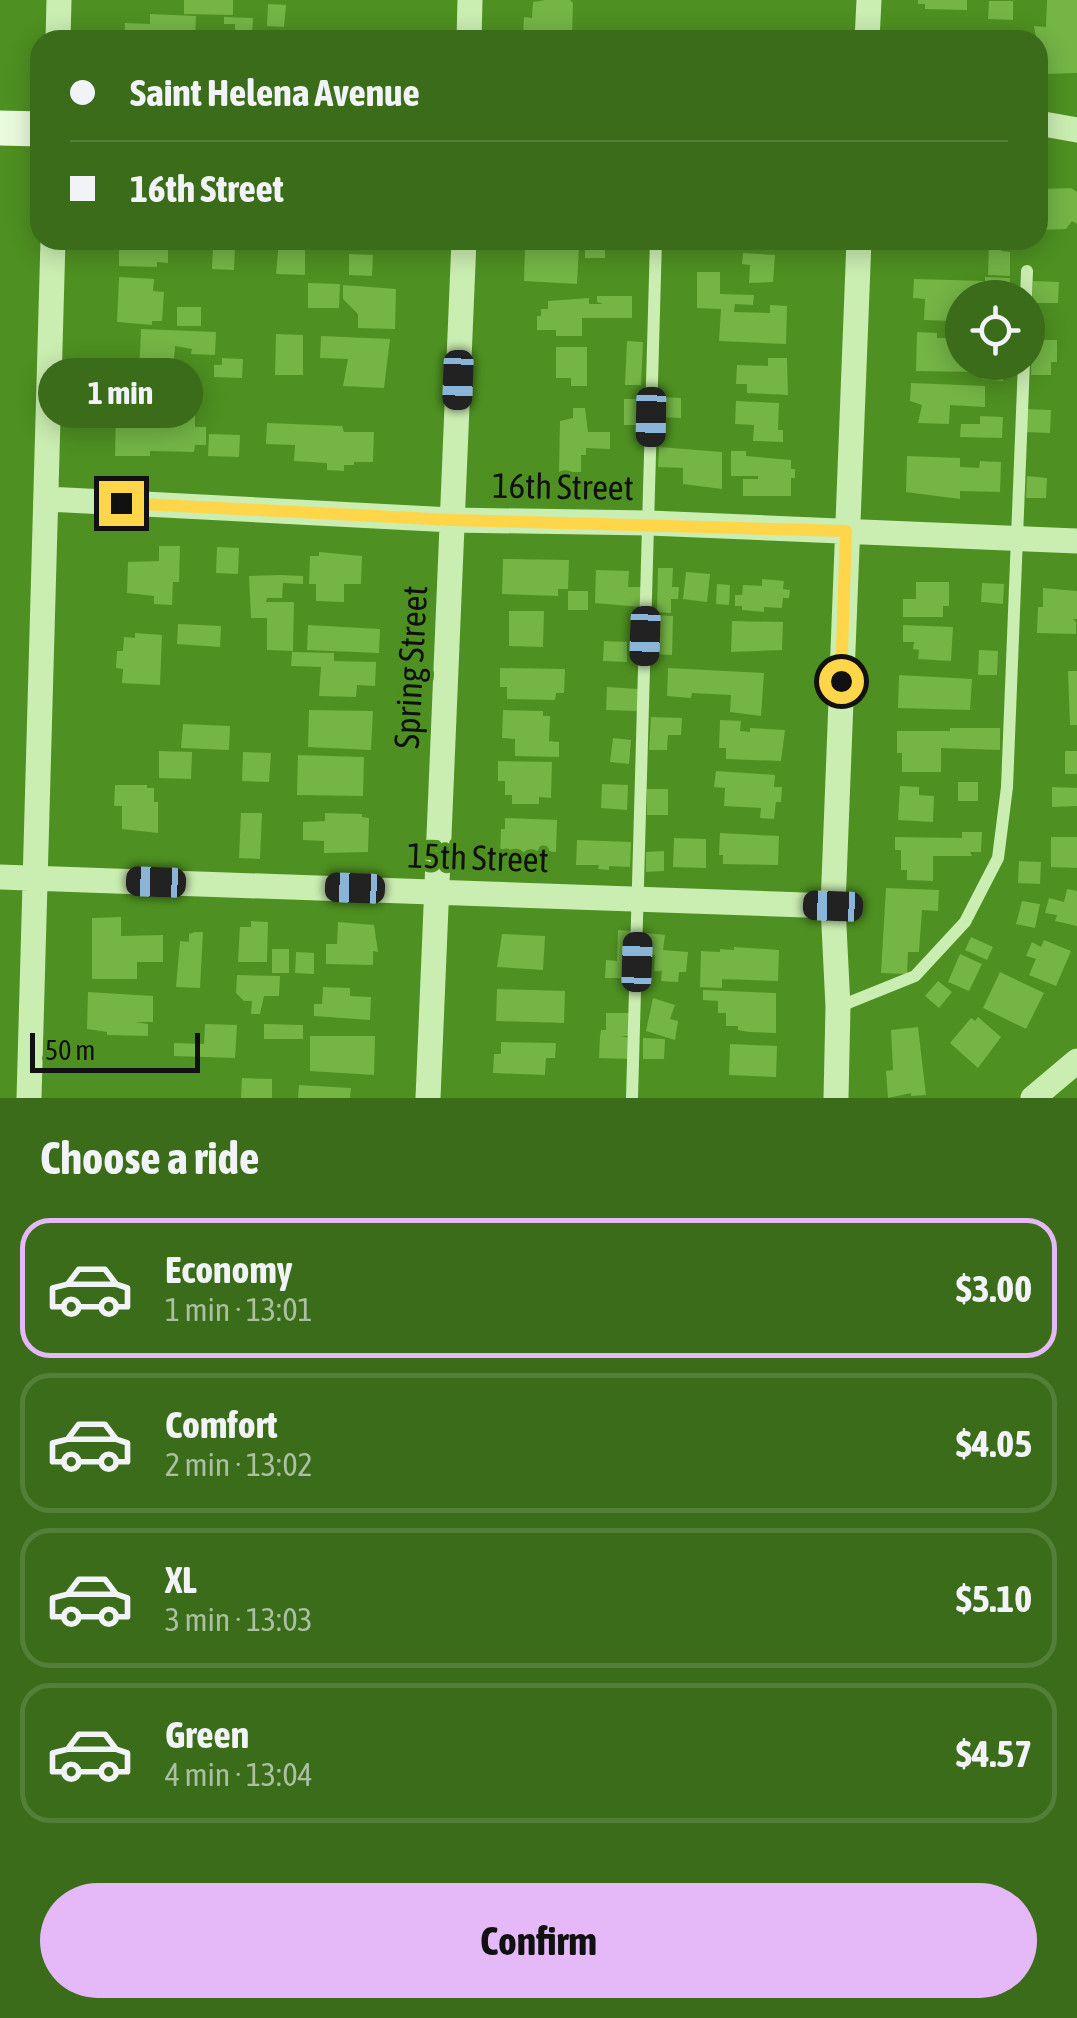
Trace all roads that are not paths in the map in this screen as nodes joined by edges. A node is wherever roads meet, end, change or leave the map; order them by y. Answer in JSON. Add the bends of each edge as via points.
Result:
{"nodes":[{"id":1,"x":59,"y":0,"type":"edge"},
{"id":2,"x":470,"y":0,"type":"edge"},
{"id":3,"x":868,"y":0,"type":"edge"},
{"id":4,"x":58,"y":30,"type":"edge"},
{"id":5,"x":469,"y":30,"type":"edge"},
{"id":6,"x":867,"y":30,"type":"edge"},
{"id":7,"x":1048,"y":125,"type":"edge"},
{"id":8,"x":0,"y":128,"type":"edge"},
{"id":9,"x":30,"y":129,"type":"edge"},
{"id":10,"x":1077,"y":130,"type":"edge"},
{"id":11,"x":54,"y":250,"type":"edge"},
{"id":12,"x":464,"y":250,"type":"edge"},
{"id":13,"x":656,"y":250,"type":"edge"},
{"id":14,"x":859,"y":250,"type":"edge"},
{"id":15,"x":1027,"y":271,"type":"dead end"},
{"id":16,"x":1027,"y":280,"type":"edge"},
{"id":17,"x":1023,"y":380,"type":"edge"},
{"id":18,"x":47,"y":500,"type":"junction"},
{"id":19,"x":452,"y":520,"type":"junction"},
{"id":20,"x":648,"y":523,"type":"junction"},
{"id":21,"x":846,"y":531,"type":"junction"},
{"id":22,"x":1017,"y":538,"type":"junction"},
{"id":23,"x":1077,"y":541,"type":"edge"},
{"id":24,"x":0,"y":877,"type":"edge"},
{"id":25,"x":36,"y":879,"type":"junction"},
{"id":26,"x":435,"y":891,"type":"junction"},
{"id":27,"x":636,"y":900,"type":"junction"},
{"id":28,"x":833,"y":906,"type":"junction"},
{"id":29,"x":838,"y":1007,"type":"junction"},
{"id":30,"x":1077,"y":1061,"type":"edge"},
{"id":31,"x":29,"y":1098,"type":"edge"},
{"id":32,"x":428,"y":1098,"type":"edge"},
{"id":33,"x":632,"y":1098,"type":"edge"},
{"id":34,"x":836,"y":1098,"type":"edge"},
{"id":35,"x":1033,"y":1098,"type":"edge"}],
"edges":[{"from":1,"to":4,"type":"street"},
{"from":2,"to":5,"type":"street"},
{"from":3,"to":6,"type":"street"},
{"from":7,"to":10,"type":"street"},
{"from":8,"to":9,"type":"street"},
{"from":11,"to":18,"type":"street"},
{"from":12,"to":19,"type":"street","name":"Spring Street"},
{"from":13,"to":20,"type":"lane"},
{"from":14,"to":21,"type":"street"},
{"from":15,"to":16,"type":"lane"},
{"from":17,"to":22,"type":"lane"},
{"from":18,"to":19,"type":"street","name":"16th Street"},
{"from":18,"to":25,"type":"street"},
{"from":19,"to":20,"type":"street","name":"16th Street"},
{"from":19,"to":26,"type":"street","name":"Spring Street"},
{"from":20,"to":21,"type":"street","name":"16th Street"},
{"from":20,"to":27,"type":"lane"},
{"from":21,"to":22,"type":"street","name":"16th Street"},
{"from":21,"to":28,"type":"street"},
{"from":22,"to":23,"type":"street","name":"16th Street"},
{"from":22,"to":29,"type":"lane","via":[[998,858],[964,922],[915,976]]},
{"from":24,"to":25,"type":"street","name":"15th Street"},
{"from":25,"to":26,"type":"street","name":"15th Street"},
{"from":25,"to":31,"type":"street"},
{"from":26,"to":27,"type":"street","name":"15th Street"},
{"from":26,"to":32,"type":"street","name":"Spring Street"},
{"from":27,"to":28,"type":"street","name":"15th Street"},
{"from":27,"to":33,"type":"lane"},
{"from":28,"to":29,"type":"street"},
{"from":29,"to":34,"type":"street"},
{"from":30,"to":35,"type":"street"}]}
